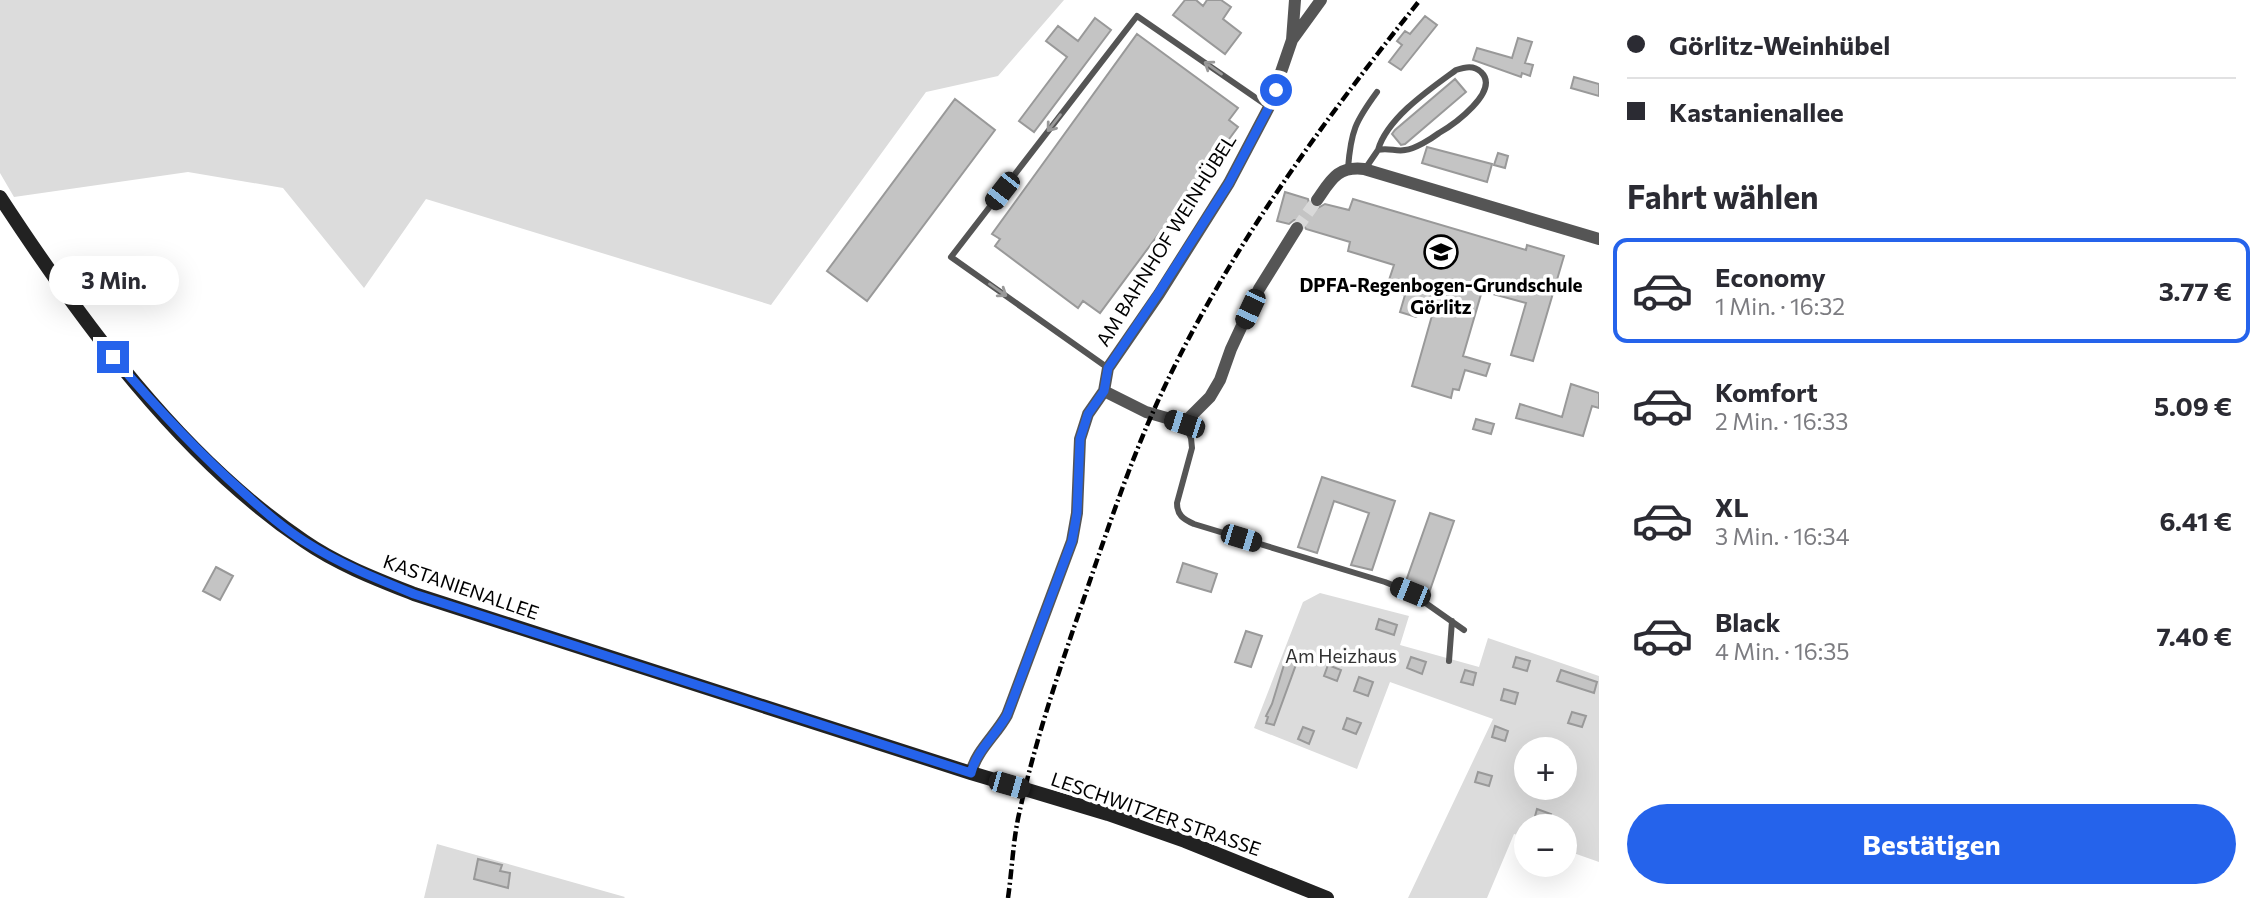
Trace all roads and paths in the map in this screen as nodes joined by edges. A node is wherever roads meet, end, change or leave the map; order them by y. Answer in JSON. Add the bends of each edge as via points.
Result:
{"nodes":[{"id":1,"x":1295,"y":0,"type":"edge"},
{"id":2,"x":1321,"y":0,"type":"edge"},
{"id":3,"x":1292,"y":40,"type":"junction"},
{"id":4,"x":1377,"y":92,"type":"dead end"},
{"id":5,"x":1269,"y":107,"type":"junction"},
{"id":6,"x":1378,"y":150,"type":"junction"},
{"id":7,"x":1348,"y":168,"type":"junction"},
{"id":8,"x":1364,"y":169,"type":"junction"},
{"id":9,"x":0,"y":197,"type":"edge"},
{"id":10,"x":1317,"y":200,"type":"tunnel mouth"},
{"id":11,"x":1297,"y":228,"type":"tunnel mouth"},
{"id":12,"x":1593,"y":234,"type":"edge"},
{"id":13,"x":1108,"y":368,"type":"junction"},
{"id":14,"x":1104,"y":391,"type":"junction"},
{"id":15,"x":1184,"y":424,"type":"junction"},
{"id":16,"x":1452,"y":621,"type":"junction"},
{"id":17,"x":1464,"y":630,"type":"dead end"},
{"id":18,"x":1449,"y":661,"type":"dead end"},
{"id":19,"x":977,"y":775,"type":"junction"},
{"id":20,"x":1327,"y":898,"type":"edge"}],
"edges":[{"from":1,"to":3,"type":"street","name":"AM BAHNHOF WEINHÜBEL"},
{"from":2,"to":3,"type":"street","name":"AM BAHNHOF WEINHÜBEL"},
{"from":3,"to":5,"type":"street","name":"AM BAHNHOF WEINHÜBEL"},
{"from":4,"to":7,"type":"lane","via":[[1357,119]]},
{"from":5,"to":13,"type":"street","name":"AM BAHNHOF WEINHÜBEL","via":[[1229,183]]},
{"from":5,"to":13,"type":"lane","one_way":true,"via":[[1138,16],[951,257]]},
{"from":6,"to":6,"type":"lane","via":[[1389,127],[1456,70],[1475,68],[1485,77],[1478,101],[1439,134],[1406,150]]},
{"from":6,"to":8,"type":"lane"},
{"from":7,"to":8,"type":"street"},
{"from":7,"to":10,"type":"street","via":[[1332,179]]},
{"from":8,"to":12,"type":"street"},
{"from":9,"to":19,"type":"street","name":"KASTANIENALLEE","via":[[113,357],[159,411],[205,459],[306,543],[414,594]]},
{"from":11,"to":15,"type":"street","via":[[1259,289],[1220,380]]},
{"from":13,"to":14,"type":"street","name":"AM BAHNHOF WEINHÜBEL"},
{"from":14,"to":15,"type":"street"},
{"from":14,"to":19,"type":"street","name":"AM BAHNHOF WEINHÜBEL","via":[[1088,414],[1080,439],[1072,541],[1007,715],[976,758]]},
{"from":15,"to":16,"type":"lane","via":[[1192,448],[1177,503],[1181,517],[1385,582],[1410,592]]},
{"from":16,"to":17,"type":"lane"},
{"from":16,"to":18,"type":"lane"},
{"from":19,"to":20,"type":"street","name":"LESCHWITZER STRASSE","via":[[1185,841]]}]}
